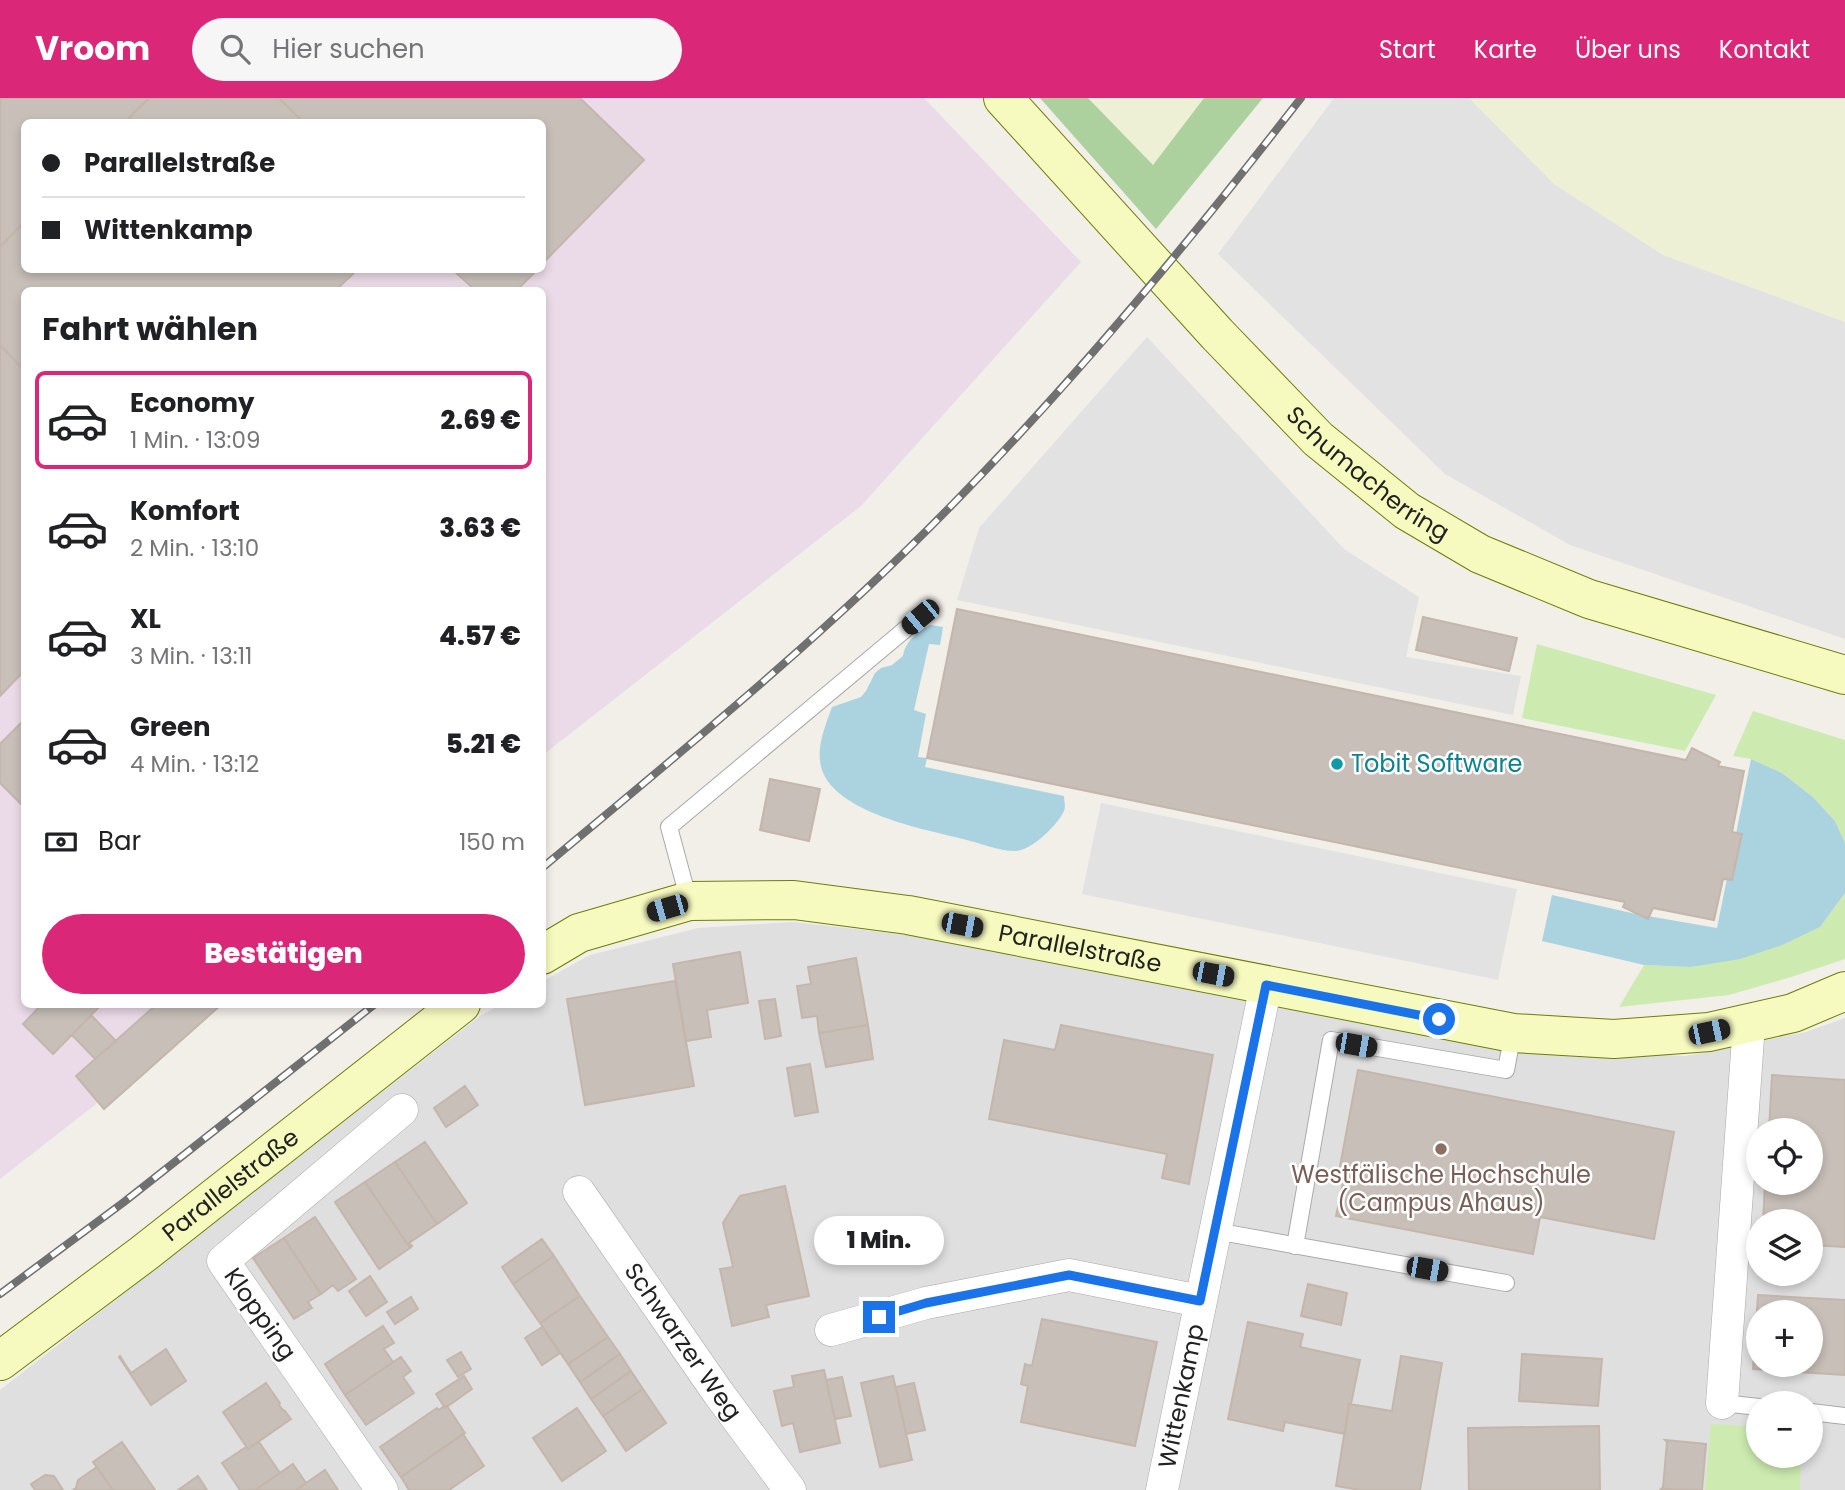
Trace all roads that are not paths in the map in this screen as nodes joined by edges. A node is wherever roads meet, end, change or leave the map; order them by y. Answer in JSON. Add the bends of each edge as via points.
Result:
{"nodes":[{"id":1,"x":1003,"y":98,"type":"edge"},
{"id":2,"x":920,"y":617,"type":"dead end"},
{"id":3,"x":1845,"y":676,"type":"edge"},
{"id":4,"x":689,"y":901,"type":"junction"},
{"id":5,"x":546,"y":953,"type":"edge"},
{"id":6,"x":1266,"y":985,"type":"junction"},
{"id":7,"x":1845,"y":991,"type":"edge"},
{"id":8,"x":456,"y":1008,"type":"edge"},
{"id":9,"x":1749,"y":1024,"type":"junction"},
{"id":10,"x":1513,"y":1034,"type":"junction"},
{"id":11,"x":402,"y":1110,"type":"dead end"},
{"id":12,"x":579,"y":1192,"type":"dead end"},
{"id":13,"x":1215,"y":1231,"type":"junction"},
{"id":14,"x":1295,"y":1246,"type":"junction"},
{"id":15,"x":1506,"y":1283,"type":"dead end"},
{"id":16,"x":1200,"y":1301,"type":"junction"},
{"id":17,"x":831,"y":1330,"type":"dead end"},
{"id":18,"x":0,"y":1361,"type":"edge"},
{"id":19,"x":1722,"y":1403,"type":"joint"},
{"id":20,"x":1746,"y":1406,"type":"edge"},
{"id":21,"x":1823,"y":1413,"type":"edge"},
{"id":22,"x":1845,"y":1416,"type":"edge"},
{"id":23,"x":382,"y":1490,"type":"edge"},
{"id":24,"x":790,"y":1490,"type":"edge"},
{"id":25,"x":1162,"y":1490,"type":"edge"}],
"edges":[{"from":1,"to":3,"type":"main road","name":"Schumacherring","via":[[1318,439],[1408,511],[1480,554],[1589,599]]},
{"from":2,"to":4,"type":"lane","via":[[668,827]]},
{"from":4,"to":5,"type":"main road","name":"Parallelstraße","via":[[579,933]]},
{"from":4,"to":6,"type":"main road","name":"Parallelstraße","via":[[794,900],[908,915]]},
{"from":6,"to":10,"type":"main road","name":"Parallelstraße"},
{"from":6,"to":13,"type":"street","name":"Wittenkamp"},
{"from":7,"to":9,"type":"main road","name":"Parallelstraße","via":[[1793,1013]]},
{"from":8,"to":18,"type":"main road","name":"Parallelstraße","via":[[144,1254]]},
{"from":9,"to":10,"type":"main road","name":"Parallelstraße","via":[[1709,1032],[1614,1039]]},
{"from":9,"to":19,"type":"street"},
{"from":10,"to":14,"type":"lane","via":[[1506,1070],[1331,1040]]},
{"from":11,"to":23,"type":"street","name":"Klopping","via":[[223,1261]]},
{"from":12,"to":24,"type":"street","name":"Schwarzer Weg"},
{"from":13,"to":14,"type":"lane"},
{"from":13,"to":16,"type":"street","name":"Wittenkamp"},
{"from":14,"to":15,"type":"lane"},
{"from":16,"to":17,"type":"street","name":"Wittenkamp","via":[[1069,1275],[926,1303]]},
{"from":16,"to":25,"type":"street","name":"Wittenkamp"},
{"from":19,"to":20,"type":"lane"},
{"from":21,"to":22,"type":"lane"}]}
